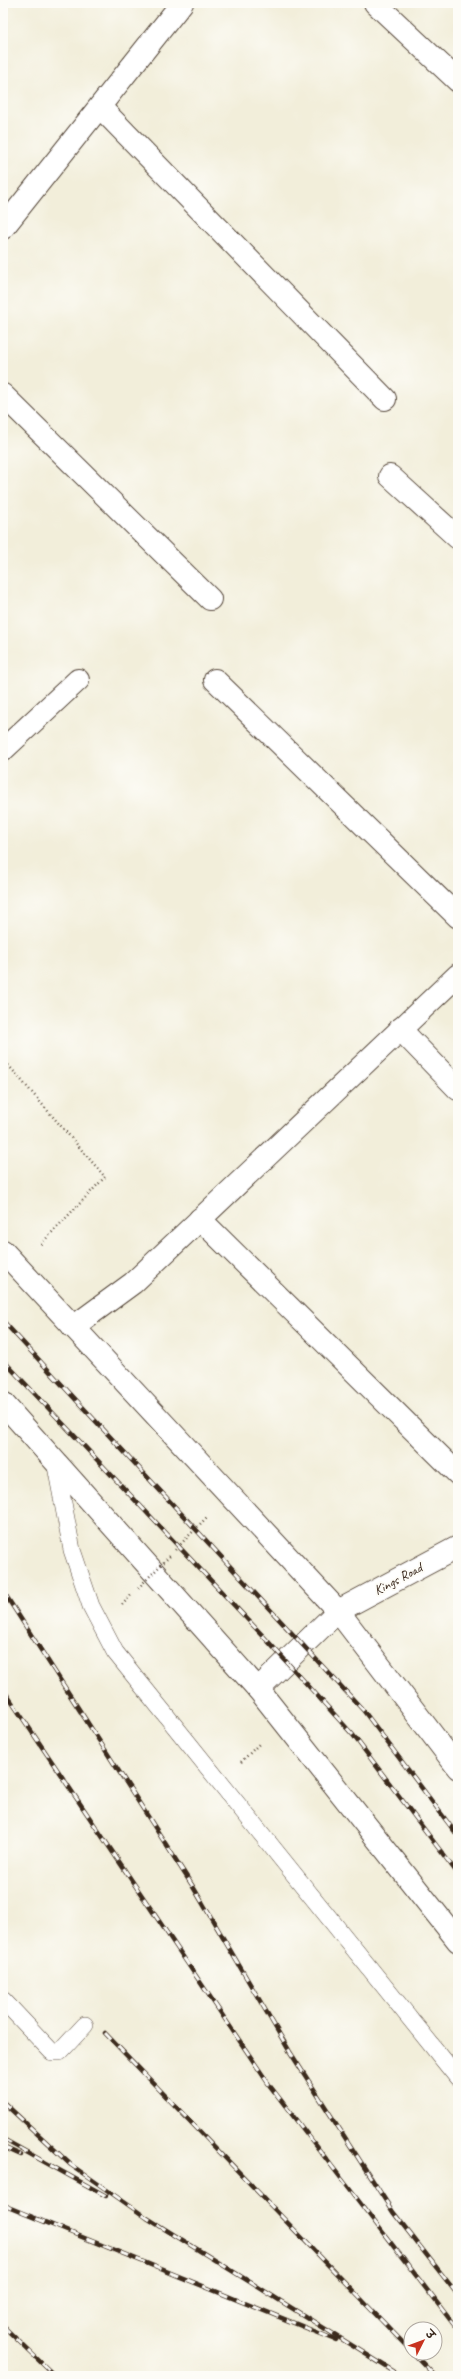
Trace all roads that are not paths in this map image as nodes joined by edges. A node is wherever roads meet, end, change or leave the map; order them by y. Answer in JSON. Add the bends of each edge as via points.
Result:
{"nodes":[{"id":1,"x":182,"y":3,"type":"edge"},
{"id":2,"x":375,"y":3,"type":"edge"},
{"id":3,"x":458,"y":81,"type":"edge"},
{"id":4,"x":100,"y":107,"type":"junction"},
{"id":5,"x":3,"y":228,"type":"edge"},
{"id":6,"x":3,"y":395,"type":"edge"},
{"id":7,"x":385,"y":399,"type":"dead end"},
{"id":8,"x":390,"y":476,"type":"dead end"},
{"id":9,"x":458,"y":538,"type":"edge"},
{"id":10,"x":210,"y":599,"type":"dead end"},
{"id":11,"x":78,"y":680,"type":"dead end"},
{"id":12,"x":215,"y":680,"type":"dead end"},
{"id":13,"x":3,"y":750,"type":"edge"},
{"id":14,"x":458,"y":917,"type":"edge"},
{"id":15,"x":458,"y":975,"type":"edge"},
{"id":16,"x":400,"y":1029,"type":"junction"},
{"id":17,"x":458,"y":1089,"type":"edge"},
{"id":18,"x":200,"y":1219,"type":"junction"},
{"id":19,"x":3,"y":1252,"type":"edge"},
{"id":20,"x":73,"y":1327,"type":"junction"},
{"id":21,"x":3,"y":1403,"type":"edge"},
{"id":22,"x":55,"y":1461,"type":"junction"},
{"id":23,"x":458,"y":1474,"type":"edge"},
{"id":24,"x":458,"y":1547,"type":"edge"},
{"id":25,"x":338,"y":1611,"type":"junction"},
{"id":26,"x":258,"y":1689,"type":"junction"},
{"id":27,"x":458,"y":1768,"type":"edge"},
{"id":28,"x":458,"y":1941,"type":"edge"},
{"id":29,"x":3,"y":2000,"type":"edge"},
{"id":30,"x":85,"y":2025,"type":"dead end"},
{"id":31,"x":458,"y":2078,"type":"edge"}],
"edges":[{"from":1,"to":4,"type":"street"},
{"from":2,"to":3,"type":"street"},
{"from":4,"to":5,"type":"street"},
{"from":4,"to":7,"type":"street"},
{"from":6,"to":10,"type":"street"},
{"from":8,"to":9,"type":"street"},
{"from":11,"to":13,"type":"street"},
{"from":12,"to":14,"type":"street"},
{"from":15,"to":16,"type":"street"},
{"from":16,"to":17,"type":"street"},
{"from":16,"to":18,"type":"street"},
{"from":18,"to":20,"type":"street","via":[[132,1283]]},
{"from":18,"to":23,"type":"street"},
{"from":19,"to":20,"type":"street"},
{"from":20,"to":25,"type":"street"},
{"from":21,"to":22,"type":"street"},
{"from":22,"to":26,"type":"street"},
{"from":22,"to":31,"type":"lane","via":[[72,1550],[91,1606],[115,1652]]},
{"from":24,"to":25,"type":"street","name":"Kings Road"},
{"from":25,"to":26,"type":"street","name":"Kings Road"},
{"from":25,"to":27,"type":"street"},
{"from":26,"to":28,"type":"street"},
{"from":29,"to":30,"type":"lane","via":[[52,2052],[60,2052]]}]}
